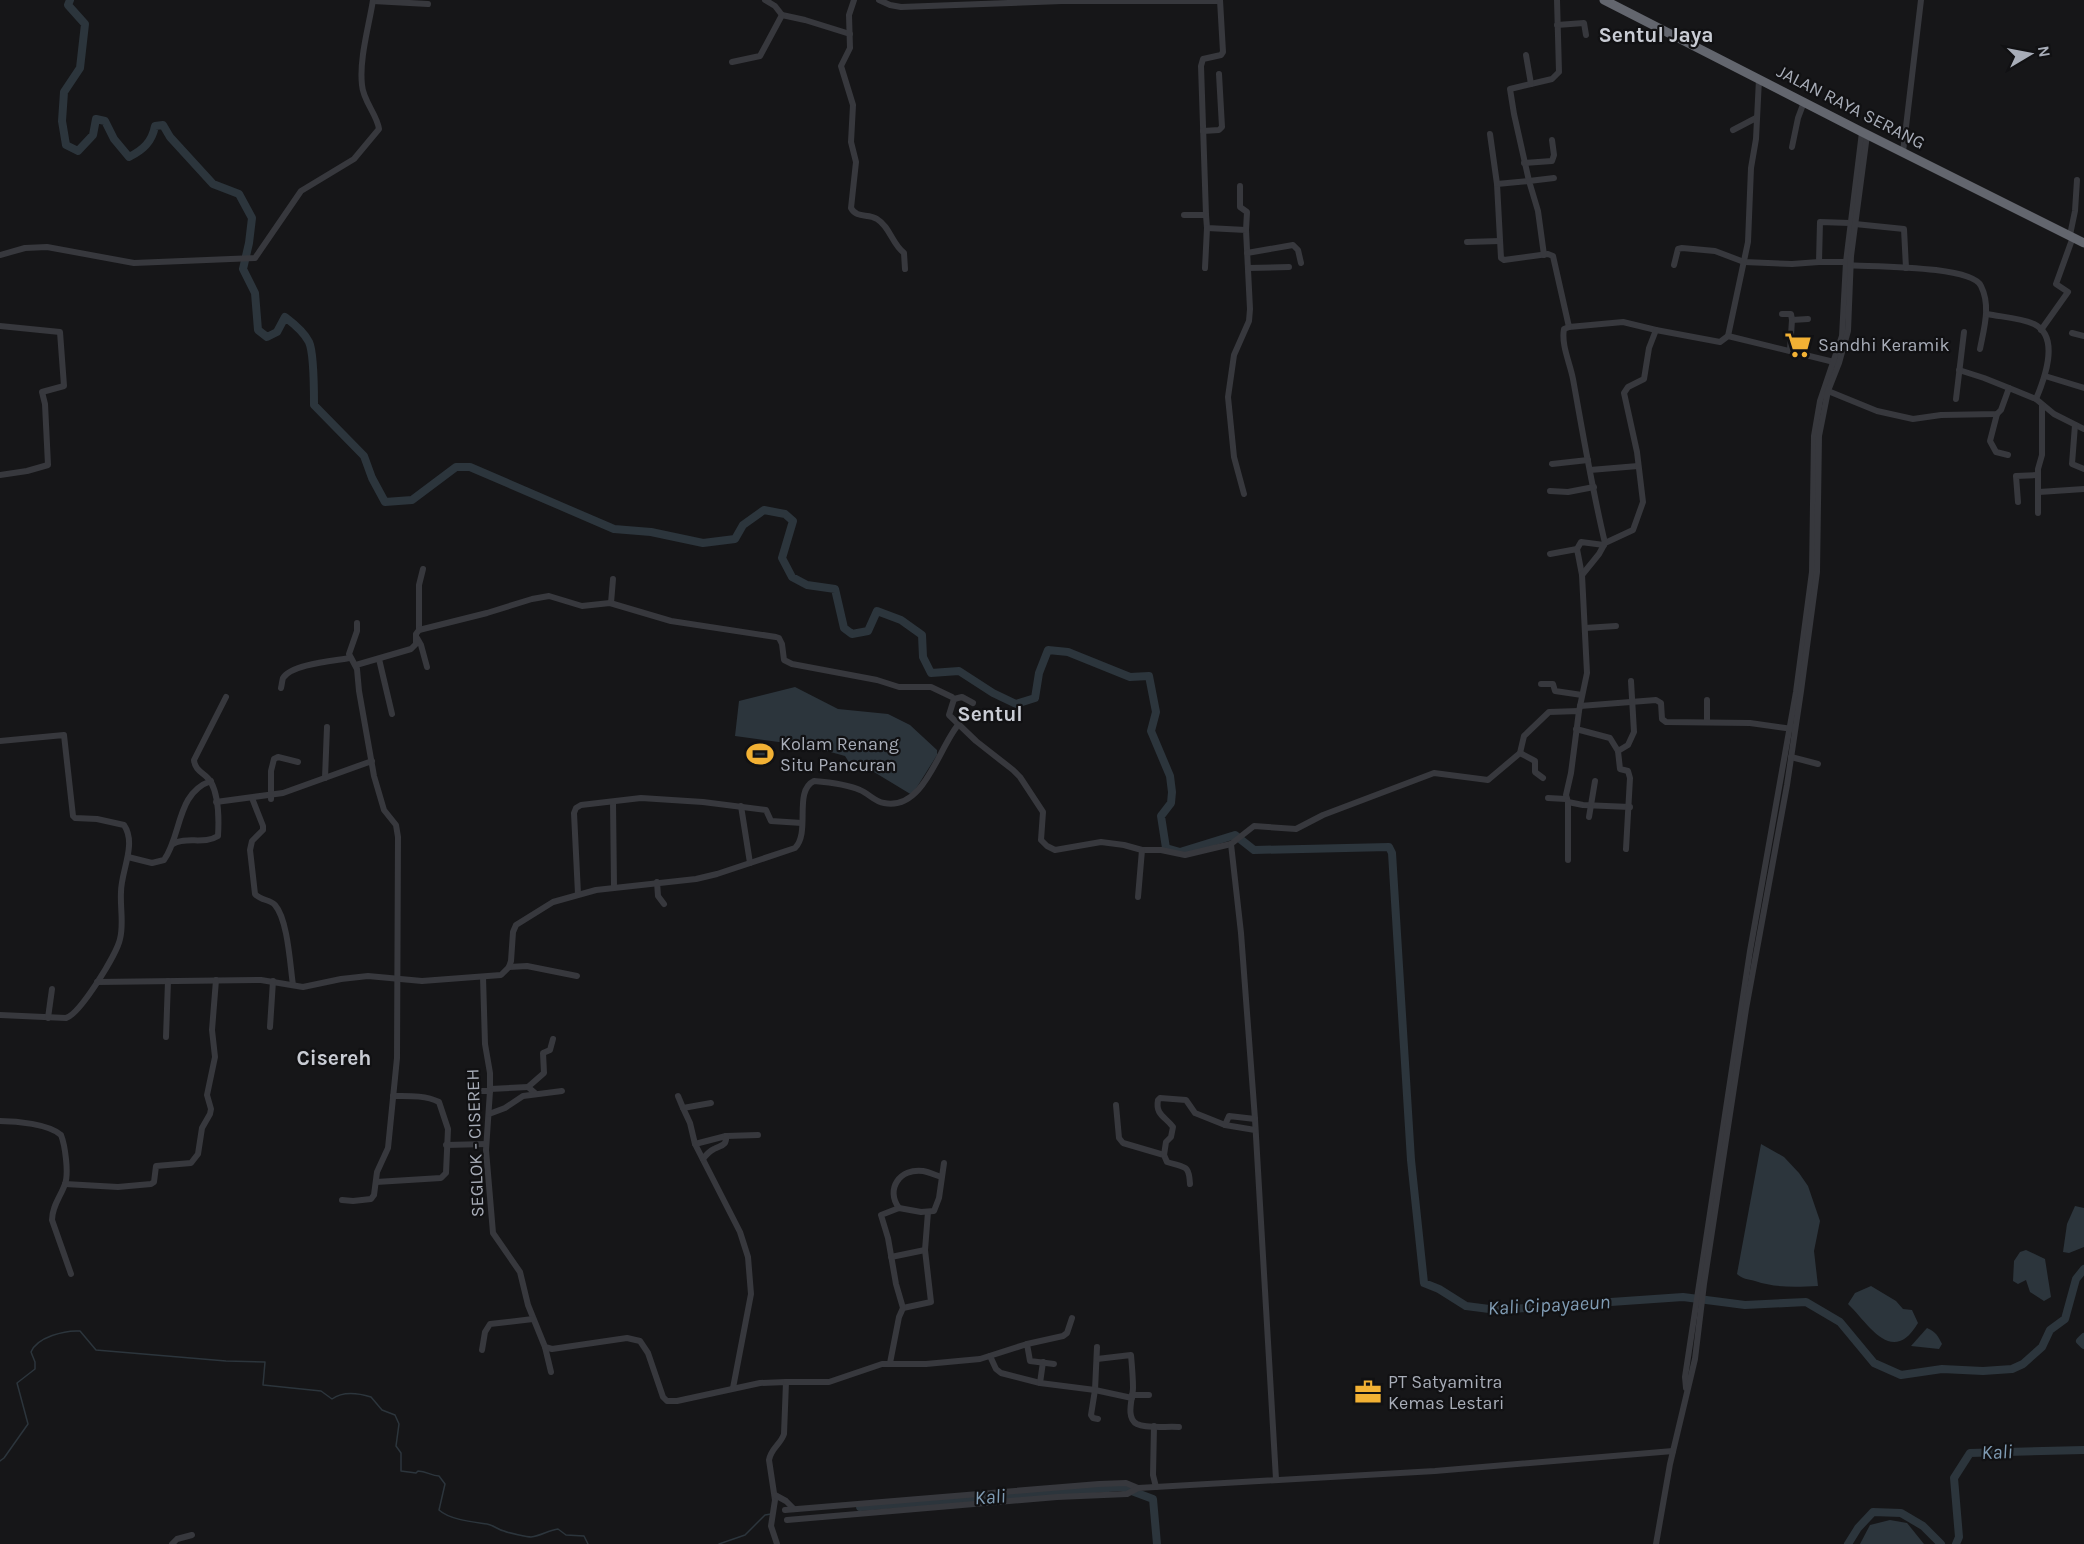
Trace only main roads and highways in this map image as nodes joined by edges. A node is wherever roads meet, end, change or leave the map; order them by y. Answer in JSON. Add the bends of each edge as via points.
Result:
{"nodes":[{"id":1,"x":1604,"y":0,"type":"edge"},
{"id":2,"x":2084,"y":243,"type":"edge"}],
"edges":[{"from":1,"to":2,"type":"highway","name":"JALAN RAYA SERANG"}]}
